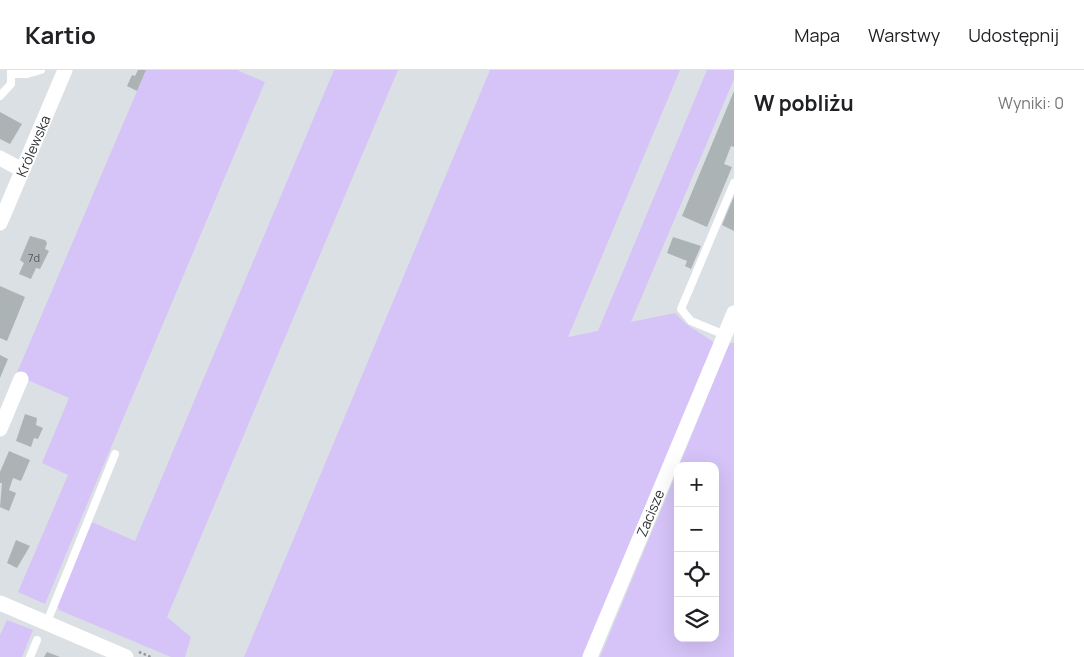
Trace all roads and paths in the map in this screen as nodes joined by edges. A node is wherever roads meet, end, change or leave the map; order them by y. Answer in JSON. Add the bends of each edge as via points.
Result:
{"nodes":[{"id":1,"x":40,"y":70,"type":"edge"},
{"id":2,"x":65,"y":70,"type":"edge"},
{"id":3,"x":12,"y":72,"type":"edge"},
{"id":4,"x":0,"y":96,"type":"edge"},
{"id":5,"x":0,"y":158,"type":"edge"},
{"id":6,"x":25,"y":170,"type":"junction"},
{"id":7,"x":734,"y":183,"type":"edge"},
{"id":8,"x":0,"y":223,"type":"edge"},
{"id":9,"x":734,"y":313,"type":"edge"},
{"id":10,"x":729,"y":336,"type":"edge"},
{"id":11,"x":21,"y":379,"type":"dead end"},
{"id":12,"x":0,"y":429,"type":"edge"},
{"id":13,"x":115,"y":454,"type":"dead end"},
{"id":14,"x":0,"y":602,"type":"edge"},
{"id":15,"x":47,"y":622,"type":"junction"},
{"id":16,"x":37,"y":640,"type":"dead end"},
{"id":17,"x":30,"y":657,"type":"edge"},
{"id":18,"x":126,"y":657,"type":"edge"},
{"id":19,"x":590,"y":657,"type":"edge"}],
"edges":[{"from":1,"to":3,"type":"lane","via":[[27,74]]},
{"from":2,"to":6,"type":"street","name":"Królewska"},
{"from":3,"to":4,"type":"lane","via":[[10,86]]},
{"from":5,"to":6,"type":"street"},
{"from":6,"to":8,"type":"street","name":"Królewska"},
{"from":7,"to":10,"type":"lane","via":[[681,309],[691,321]]},
{"from":9,"to":10,"type":"street","name":"Zacisze"},
{"from":10,"to":19,"type":"street","name":"Zacisze"},
{"from":11,"to":12,"type":"street"},
{"from":13,"to":15,"type":"lane"},
{"from":14,"to":15,"type":"street"},
{"from":15,"to":18,"type":"street"},
{"from":16,"to":17,"type":"lane"}]}
